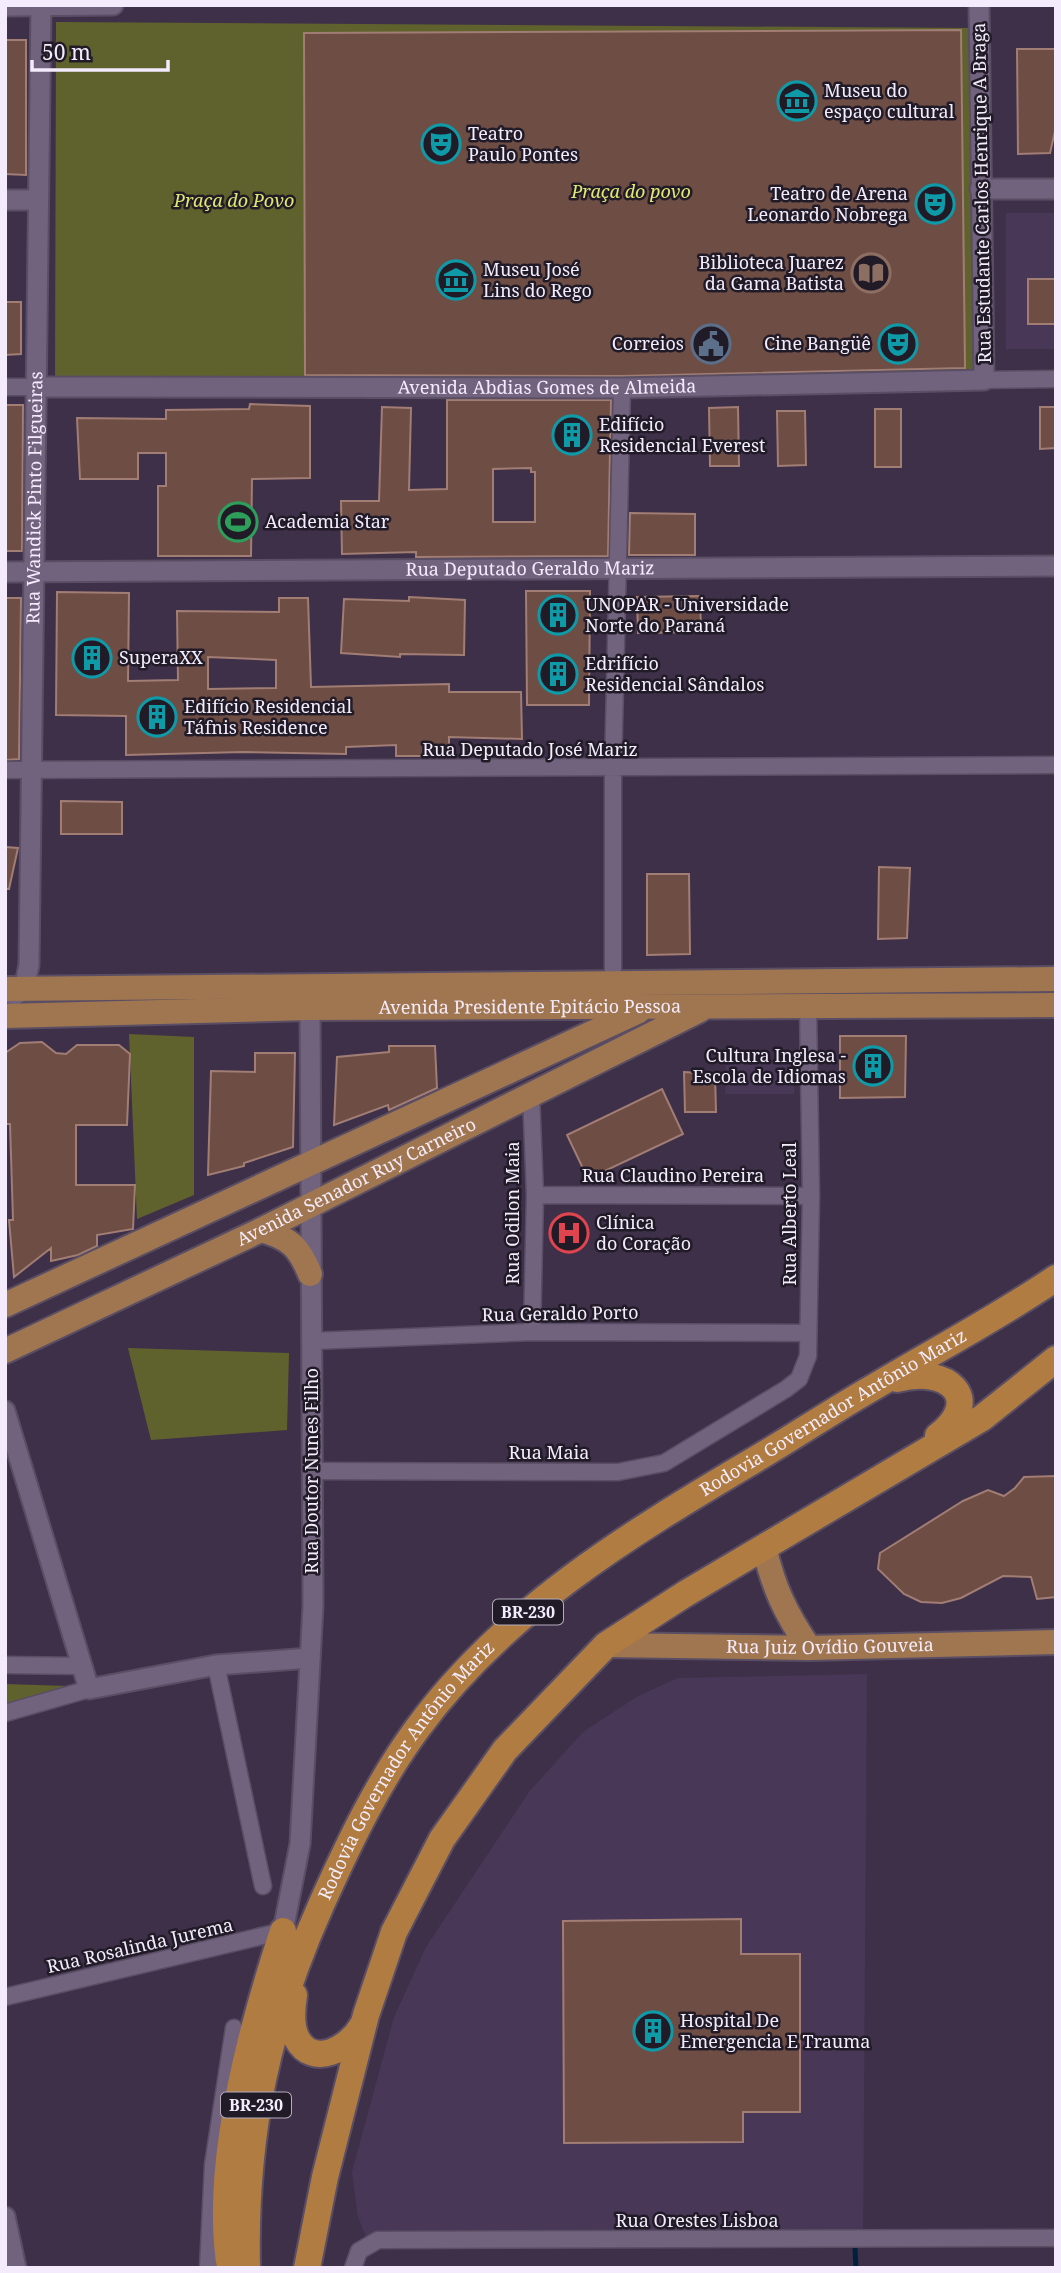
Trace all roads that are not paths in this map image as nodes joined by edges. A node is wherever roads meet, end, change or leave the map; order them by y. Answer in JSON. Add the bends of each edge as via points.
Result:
{"nodes":[{"id":1,"x":41,"y":5,"type":"edge"},
{"id":2,"x":113,"y":5,"type":"edge"},
{"id":3,"x":979,"y":5,"type":"edge"},
{"id":4,"x":5,"y":6,"type":"edge"},
{"id":5,"x":980,"y":189,"type":"junction"},
{"id":6,"x":1056,"y":189,"type":"edge"},
{"id":7,"x":5,"y":200,"type":"edge"},
{"id":8,"x":38,"y":200,"type":"junction"},
{"id":9,"x":1056,"y":379,"type":"edge"},
{"id":10,"x":984,"y":380,"type":"junction"},
{"id":11,"x":5,"y":387,"type":"edge"},
{"id":12,"x":38,"y":387,"type":"junction"},
{"id":13,"x":622,"y":388,"type":"junction"},
{"id":14,"x":1056,"y":566,"type":"edge"},
{"id":15,"x":618,"y":569,"type":"junction"},
{"id":16,"x":5,"y":572,"type":"edge"},
{"id":17,"x":35,"y":572,"type":"junction"},
{"id":18,"x":1056,"y":765,"type":"edge"},
{"id":19,"x":613,"y":769,"type":"junction"},
{"id":20,"x":5,"y":770,"type":"edge"},
{"id":21,"x":33,"y":770,"type":"junction"},
{"id":22,"x":1056,"y":979,"type":"edge"},
{"id":23,"x":613,"y":985,"type":"junction"},
{"id":24,"x":677,"y":985,"type":"junction"},
{"id":25,"x":19,"y":991,"type":"edge"},
{"id":26,"x":1056,"y":1006,"type":"edge"},
{"id":27,"x":707,"y":1007,"type":"junction"},
{"id":28,"x":808,"y":1007,"type":"junction"},
{"id":29,"x":310,"y":1008,"type":"junction"},
{"id":30,"x":645,"y":1008,"type":"junction"},
{"id":31,"x":42,"y":1014,"type":"junction"},
{"id":32,"x":5,"y":1016,"type":"edge"},
{"id":33,"x":531,"y":1094,"type":"junction"},
{"id":34,"x":310,"y":1163,"type":"junction"},
{"id":35,"x":535,"y":1195,"type":"junction"},
{"id":36,"x":811,"y":1196,"type":"junction"},
{"id":37,"x":309,"y":1206,"type":"junction"},
{"id":38,"x":261,"y":1230,"type":"junction"},
{"id":39,"x":310,"y":1274,"type":"junction"},
{"id":40,"x":1056,"y":1278,"type":"edge"},
{"id":41,"x":5,"y":1305,"type":"edge"},
{"id":42,"x":532,"y":1332,"type":"junction"},
{"id":43,"x":808,"y":1333,"type":"junction"},
{"id":44,"x":312,"y":1341,"type":"junction"},
{"id":45,"x":5,"y":1350,"type":"edge"},
{"id":46,"x":1056,"y":1359,"type":"edge"},
{"id":47,"x":871,"y":1388,"type":"junction"},
{"id":48,"x":766,"y":1401,"type":"joint"},
{"id":49,"x":5,"y":1411,"type":"edge"},
{"id":50,"x":898,"y":1468,"type":"junction"},
{"id":51,"x":314,"y":1471,"type":"junction"},
{"id":52,"x":765,"y":1547,"type":"junction"},
{"id":53,"x":1056,"y":1642,"type":"edge"},
{"id":54,"x":606,"y":1646,"type":"junction"},
{"id":55,"x":809,"y":1648,"type":"junction"},
{"id":56,"x":310,"y":1658,"type":"junction"},
{"id":57,"x":5,"y":1665,"type":"edge"},
{"id":58,"x":216,"y":1665,"type":"junction"},
{"id":59,"x":81,"y":1666,"type":"junction"},
{"id":60,"x":89,"y":1689,"type":"junction"},
{"id":61,"x":5,"y":1713,"type":"edge"},
{"id":62,"x":263,"y":1886,"type":"dead end"},
{"id":63,"x":292,"y":1940,"type":"junction"},
{"id":64,"x":5,"y":1997,"type":"edge"},
{"id":65,"x":366,"y":2015,"type":"junction"},
{"id":66,"x":234,"y":2028,"type":"dead end"},
{"id":67,"x":5,"y":2217,"type":"edge"},
{"id":68,"x":1056,"y":2238,"type":"edge"},
{"id":69,"x":16,"y":2268,"type":"edge"},
{"id":70,"x":208,"y":2268,"type":"edge"},
{"id":71,"x":230,"y":2268,"type":"edge"},
{"id":72,"x":247,"y":2268,"type":"edge"},
{"id":73,"x":307,"y":2268,"type":"edge"},
{"id":74,"x":353,"y":2268,"type":"edge"}],
"edges":[{"from":1,"to":2,"type":"street"},
{"from":1,"to":4,"type":"street"},
{"from":1,"to":8,"type":"street","name":"Rua Wandick Pinto Filgueiras"},
{"from":3,"to":5,"type":"street","name":"Rua Estudante Carlos Henrique A Braga"},
{"from":5,"to":6,"type":"street"},
{"from":5,"to":10,"type":"street","name":"Rua Estudante Carlos Henrique A Braga"},
{"from":7,"to":8,"type":"street"},
{"from":8,"to":12,"type":"street","name":"Rua Wandick Pinto Filgueiras"},
{"from":9,"to":10,"type":"street","name":"Avenida Abdias Gomes de Almeida"},
{"from":10,"to":13,"type":"street","name":"Avenida Abdias Gomes de Almeida"},
{"from":11,"to":12,"type":"street"},
{"from":12,"to":13,"type":"street","name":"Avenida Abdias Gomes de Almeida"},
{"from":12,"to":17,"type":"street","name":"Rua Wandick Pinto Filgueiras"},
{"from":13,"to":15,"type":"street"},
{"from":14,"to":15,"type":"street","name":"Rua Deputado Geraldo Mariz"},
{"from":15,"to":17,"type":"street","name":"Rua Deputado Geraldo Mariz"},
{"from":15,"to":19,"type":"street"},
{"from":16,"to":17,"type":"street","name":"Rua Deputado Geraldo Mariz"},
{"from":17,"to":21,"type":"street","name":"Rua Wandick Pinto Filgueiras"},
{"from":18,"to":19,"type":"street","name":"Rua Deputado José Mariz"},
{"from":19,"to":21,"type":"street","name":"Rua Deputado José Mariz"},
{"from":19,"to":23,"type":"street"},
{"from":20,"to":21,"type":"street","name":"Rua Deputado José Mariz"},
{"from":21,"to":25,"type":"street","name":"Rua Wandick Pinto Filgueiras","via":[[29,965]]},
{"from":22,"to":24,"type":"main road","name":"Avenida Presidente Epitácio Pessoa"},
{"from":23,"to":24,"type":"main road","name":"Avenida Presidente Epitácio Pessoa"},
{"from":23,"to":25,"type":"main road","name":"Avenida Presidente Epitácio Pessoa"},
{"from":24,"to":30,"type":"main road"},
{"from":25,"to":31,"type":"main road"},
{"from":26,"to":28,"type":"main road","name":"Avenida Presidente Epitácio Pessoa"},
{"from":27,"to":28,"type":"main road","name":"Avenida Presidente Epitácio Pessoa"},
{"from":27,"to":30,"type":"main road","name":"Avenida Presidente Epitácio Pessoa"},
{"from":27,"to":33,"type":"main road","name":"Avenida Senador Ruy Carneiro"},
{"from":28,"to":36,"type":"street","name":"Rua Alberto Leal"},
{"from":29,"to":30,"type":"main road","name":"Avenida Presidente Epitácio Pessoa"},
{"from":29,"to":31,"type":"main road","name":"Avenida Presidente Epitácio Pessoa"},
{"from":29,"to":34,"type":"street","name":"Rua Doutor Nunes Filho"},
{"from":30,"to":34,"type":"main road","name":"Avenida Senador Ruy Carneiro"},
{"from":31,"to":32,"type":"main road","name":"Avenida Presidente Epitácio Pessoa"},
{"from":33,"to":35,"type":"street","name":"Rua Odilon Maia"},
{"from":33,"to":37,"type":"main road","name":"Avenida Senador Ruy Carneiro"},
{"from":34,"to":37,"type":"street","name":"Rua Doutor Nunes Filho"},
{"from":34,"to":41,"type":"main road","name":"Avenida Senador Ruy Carneiro"},
{"from":35,"to":36,"type":"street","name":"Rua Claudino Pereira"},
{"from":35,"to":42,"type":"street","name":"Rua Odilon Maia"},
{"from":36,"to":43,"type":"street","name":"Rua Alberto Leal"},
{"from":37,"to":38,"type":"main road","name":"Avenida Senador Ruy Carneiro"},
{"from":37,"to":39,"type":"street","name":"Rua Doutor Nunes Filho"},
{"from":38,"to":39,"type":"main road","via":[[292,1241]]},
{"from":38,"to":45,"type":"main road","name":"Avenida Senador Ruy Carneiro"},
{"from":39,"to":44,"type":"street","name":"Rua Doutor Nunes Filho"},
{"from":40,"to":47,"type":"highway","name":"Rodovia Governador Antônio Mariz","number":"BR-230"},
{"from":42,"to":43,"type":"street","name":"Rua Geraldo Porto"},
{"from":42,"to":44,"type":"street","name":"Rua Geraldo Porto"},
{"from":43,"to":48,"type":"street","name":"Rua Alberto Leal","via":[[805,1368],[786,1389]]},
{"from":44,"to":51,"type":"street","name":"Rua Doutor Nunes Filho"},
{"from":46,"to":50,"type":"highway","via":[[982,1418]]},
{"from":47,"to":50,"type":"highway","via":[[928,1374],[948,1380],[957,1395],[958,1410],[946,1429]]},
{"from":47,"to":63,"type":"highway","name":"Rodovia Governador Antônio Mariz","number":"BR-230","via":[[647,1524],[511,1626],[465,1671],[417,1729]]},
{"from":48,"to":51,"type":"street","name":"Rua Maia","via":[[664,1463],[637,1470]]},
{"from":49,"to":59,"type":"street"},
{"from":50,"to":52,"type":"highway"},
{"from":51,"to":56,"type":"street","name":"Rua Doutor Nunes Filho"},
{"from":52,"to":54,"type":"highway"},
{"from":52,"to":55,"type":"main road","via":[[782,1608]]},
{"from":53,"to":55,"type":"main road","name":"Rua Juiz Ovídio Gouveia"},
{"from":54,"to":55,"type":"main road","name":"Rua Juiz Ovídio Gouveia"},
{"from":54,"to":65,"type":"highway","via":[[505,1751],[442,1839],[394,1932]]},
{"from":56,"to":58,"type":"street"},
{"from":56,"to":63,"type":"street","name":"Rua Doutor Nunes Filho"},
{"from":57,"to":59,"type":"street"},
{"from":58,"to":60,"type":"street"},
{"from":58,"to":62,"type":"street"},
{"from":59,"to":60,"type":"street"},
{"from":60,"to":61,"type":"street"},
{"from":63,"to":64,"type":"street","name":"Rua Rosalinda Jurema"},
{"from":63,"to":65,"type":"highway","via":[[297,2040],[314,2053],[335,2052],[358,2034]]},
{"from":63,"to":71,"type":"highway","via":[[258,2008],[234,2133],[227,2218]]},
{"from":63,"to":72,"type":"highway","name":"Rodovia Governador Antônio Mariz","number":"BR-230","via":[[258,2092],[246,2218]]},
{"from":65,"to":73,"type":"highway"},
{"from":66,"to":70,"type":"street","via":[[214,2165]]},
{"from":67,"to":69,"type":"street"},
{"from":68,"to":74,"type":"street","name":"Rua Orestes Lisboa","via":[[378,2241],[359,2251]]}]}
